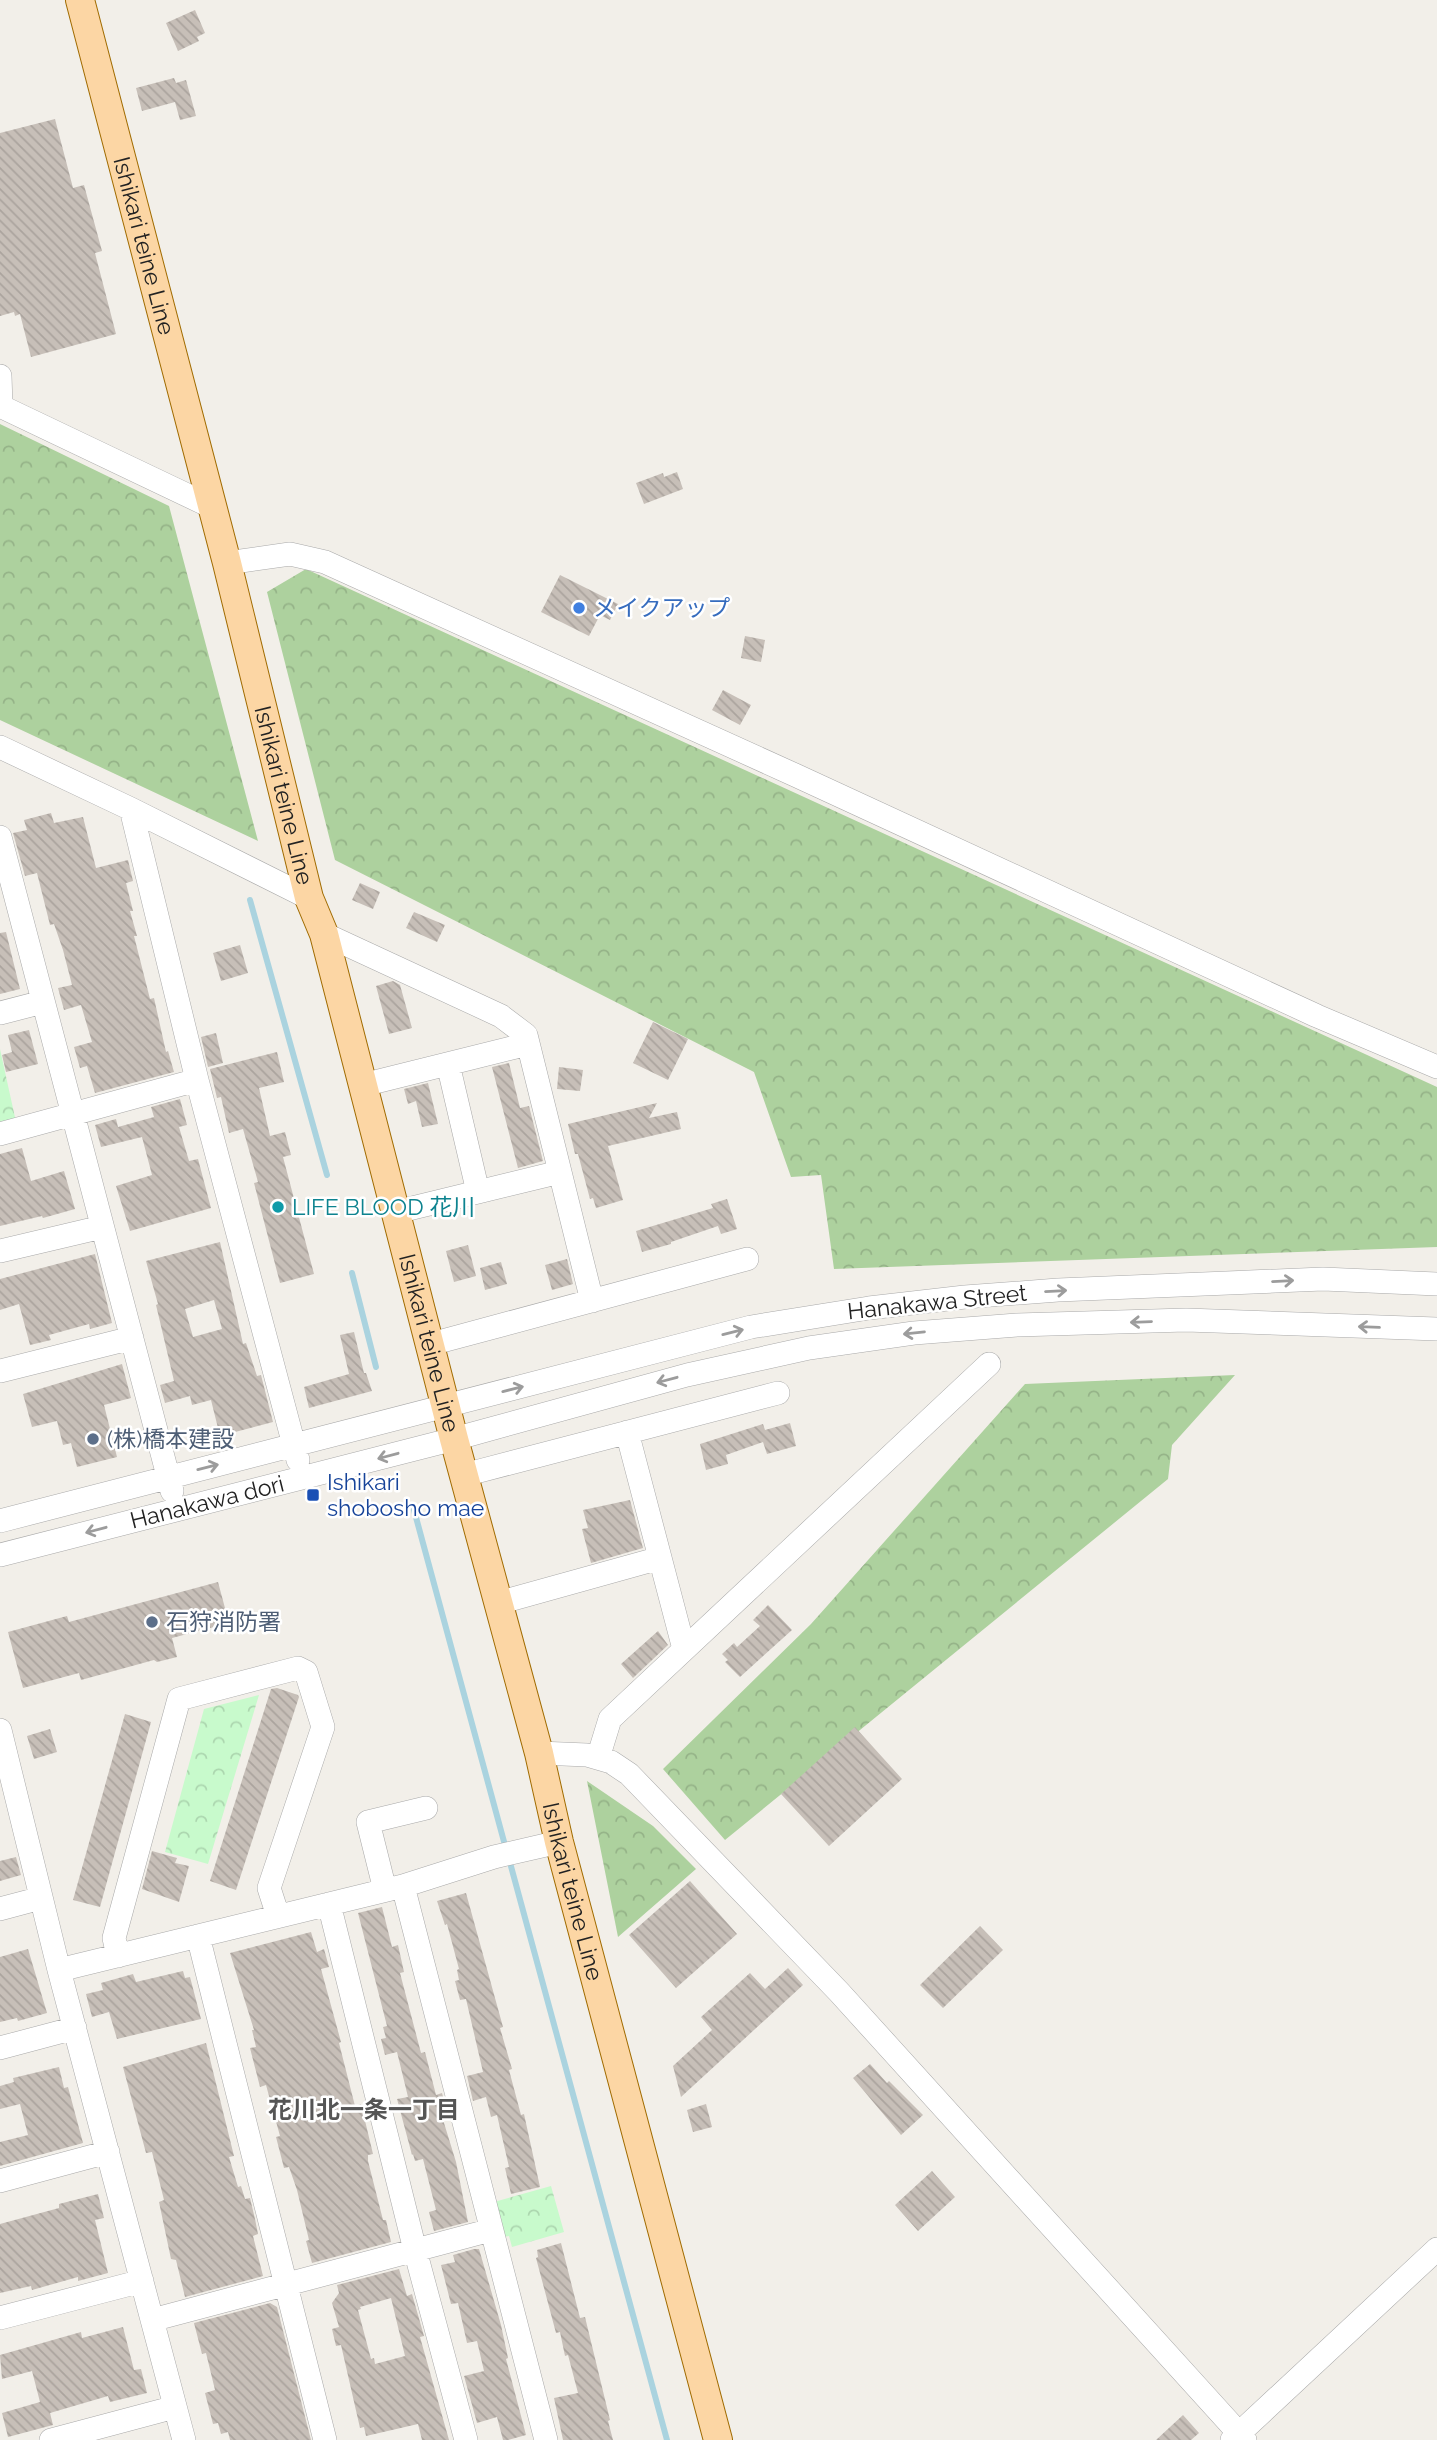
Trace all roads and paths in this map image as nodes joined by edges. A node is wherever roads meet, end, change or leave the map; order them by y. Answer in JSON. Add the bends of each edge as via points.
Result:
{"nodes":[{"id":1,"x":80,"y":0,"type":"edge"},
{"id":2,"x":0,"y":376,"type":"edge"},
{"id":3,"x":1,"y":406,"type":"edge"},
{"id":4,"x":212,"y":508,"type":"junction"},
{"id":5,"x":227,"y":564,"type":"junction"},
{"id":6,"x":0,"y":747,"type":"edge"},
{"id":7,"x":131,"y":809,"type":"junction"},
{"id":8,"x":0,"y":837,"type":"edge"},
{"id":9,"x":6,"y":885,"type":"edge"},
{"id":10,"x":309,"y":898,"type":"junction"},
{"id":11,"x":324,"y":934,"type":"junction"},
{"id":12,"x":43,"y":1002,"type":"junction"},
{"id":13,"x":0,"y":1013,"type":"edge"},
{"id":14,"x":528,"y":1044,"type":"junction"},
{"id":15,"x":448,"y":1064,"type":"junction"},
{"id":16,"x":1437,"y":1067,"type":"edge"},
{"id":17,"x":197,"y":1080,"type":"junction"},
{"id":18,"x":363,"y":1085,"type":"junction"},
{"id":19,"x":73,"y":1115,"type":"junction"},
{"id":20,"x":0,"y":1134,"type":"edge"},
{"id":21,"x":560,"y":1172,"type":"junction"},
{"id":22,"x":478,"y":1192,"type":"junction"},
{"id":23,"x":396,"y":1212,"type":"junction"},
{"id":24,"x":102,"y":1227,"type":"junction"},
{"id":25,"x":0,"y":1251,"type":"edge"},
{"id":26,"x":747,"y":1259,"type":"dead end"},
{"id":27,"x":1437,"y":1284,"type":"edge"},
{"id":28,"x":592,"y":1301,"type":"junction"},
{"id":29,"x":1437,"y":1329,"type":"edge"},
{"id":30,"x":132,"y":1338,"type":"junction"},
{"id":31,"x":431,"y":1344,"type":"junction"},
{"id":32,"x":989,"y":1364,"type":"dead end"},
{"id":33,"x":0,"y":1371,"type":"edge"},
{"id":34,"x":778,"y":1393,"type":"dead end"},
{"id":35,"x":447,"y":1406,"type":"junction"},
{"id":36,"x":627,"y":1432,"type":"junction"},
{"id":37,"x":454,"y":1439,"type":"junction"},
{"id":38,"x":295,"y":1445,"type":"junction"},
{"id":39,"x":464,"y":1475,"type":"junction"},
{"id":40,"x":168,"y":1478,"type":"junction"},
{"id":41,"x":302,"y":1478,"type":"junction"},
{"id":42,"x":176,"y":1508,"type":"junction"},
{"id":43,"x":0,"y":1521,"type":"edge"},
{"id":44,"x":0,"y":1555,"type":"edge"},
{"id":45,"x":660,"y":1558,"type":"junction"},
{"id":46,"x":498,"y":1602,"type":"junction"},
{"id":47,"x":684,"y":1649,"type":"junction"},
{"id":48,"x":0,"y":1730,"type":"edge"},
{"id":49,"x":539,"y":1753,"type":"junction"},
{"id":50,"x":598,"y":1758,"type":"junction"},
{"id":51,"x":7,"y":1786,"type":"edge"},
{"id":52,"x":426,"y":1808,"type":"dead end"},
{"id":53,"x":559,"y":1842,"type":"junction"},
{"id":54,"x":394,"y":1888,"type":"junction"},
{"id":55,"x":41,"y":1898,"type":"junction"},
{"id":56,"x":329,"y":1904,"type":"junction"},
{"id":57,"x":0,"y":1909,"type":"edge"},
{"id":58,"x":278,"y":1916,"type":"junction"},
{"id":59,"x":198,"y":1936,"type":"junction"},
{"id":60,"x":118,"y":1956,"type":"junction"},
{"id":61,"x":59,"y":1970,"type":"junction"},
{"id":62,"x":75,"y":2028,"type":"junction"},
{"id":63,"x":0,"y":2048,"type":"edge"},
{"id":64,"x":108,"y":2152,"type":"junction"},
{"id":65,"x":0,"y":2181,"type":"edge"},
{"id":66,"x":491,"y":2230,"type":"junction"},
{"id":67,"x":1437,"y":2249,"type":"edge"},
{"id":68,"x":415,"y":2250,"type":"junction"},
{"id":69,"x":142,"y":2281,"type":"junction"},
{"id":70,"x":285,"y":2285,"type":"junction"},
{"id":71,"x":0,"y":2318,"type":"edge"},
{"id":72,"x":152,"y":2320,"type":"junction"},
{"id":73,"x":176,"y":2407,"type":"junction"},
{"id":74,"x":1239,"y":2438,"type":"edge"},
{"id":75,"x":51,"y":2440,"type":"edge"},
{"id":76,"x":184,"y":2440,"type":"edge"},
{"id":77,"x":326,"y":2440,"type":"edge"},
{"id":78,"x":466,"y":2440,"type":"edge"},
{"id":79,"x":546,"y":2440,"type":"edge"},
{"id":80,"x":718,"y":2440,"type":"edge"}],
"edges":[{"from":1,"to":4,"type":"main road","name":"Ishikari teine Line"},
{"from":2,"to":3,"type":"street"},
{"from":3,"to":4,"type":"street"},
{"from":4,"to":5,"type":"main road","name":"Ishikari teine Line"},
{"from":5,"to":10,"type":"main road","name":"Ishikari teine Line"},
{"from":5,"to":16,"type":"street","via":[[290,554],[325,562]]},
{"from":6,"to":7,"type":"street"},
{"from":7,"to":10,"type":"street"},
{"from":7,"to":17,"type":"street"},
{"from":8,"to":9,"type":"street"},
{"from":9,"to":12,"type":"street"},
{"from":10,"to":11,"type":"main road","name":"Ishikari teine Line"},
{"from":11,"to":14,"type":"street","via":[[501,1016],[526,1035]]},
{"from":11,"to":18,"type":"main road","name":"Ishikari teine Line"},
{"from":12,"to":13,"type":"street"},
{"from":12,"to":19,"type":"street"},
{"from":14,"to":15,"type":"street"},
{"from":14,"to":21,"type":"street"},
{"from":15,"to":18,"type":"street"},
{"from":15,"to":22,"type":"street"},
{"from":17,"to":19,"type":"street"},
{"from":17,"to":38,"type":"street"},
{"from":18,"to":23,"type":"main road","name":"Ishikari teine Line"},
{"from":19,"to":20,"type":"street"},
{"from":19,"to":24,"type":"street"},
{"from":21,"to":22,"type":"street"},
{"from":21,"to":28,"type":"street"},
{"from":22,"to":23,"type":"street"},
{"from":23,"to":31,"type":"main road","name":"Ishikari teine Line"},
{"from":24,"to":25,"type":"street"},
{"from":24,"to":30,"type":"street"},
{"from":26,"to":28,"type":"street"},
{"from":35,"to":27,"type":"street","name":"Hanakawa Street","one_way":true,"via":[[751,1327],[869,1308],[1058,1290],[1323,1279]]},
{"from":28,"to":31,"type":"street"},
{"from":29,"to":37,"type":"street","name":"Hanakawa Street","one_way":true,"via":[[1186,1320],[914,1333],[809,1348],[700,1372]]},
{"from":30,"to":33,"type":"street"},
{"from":30,"to":40,"type":"street"},
{"from":31,"to":35,"type":"main road","name":"Ishikari teine Line"},
{"from":32,"to":47,"type":"street"},
{"from":34,"to":36,"type":"street"},
{"from":35,"to":37,"type":"main road","name":"Ishikari teine Line"},
{"from":35,"to":38,"type":"street","name":"Hanakawa dori"},
{"from":36,"to":39,"type":"street"},
{"from":36,"to":45,"type":"street"},
{"from":37,"to":39,"type":"main road","name":"Ishikari teine Line"},
{"from":37,"to":41,"type":"street","name":"Hanakawa dori","one_way":true},
{"from":40,"to":38,"type":"street","name":"Hanakawa dori","one_way":true},
{"from":38,"to":41,"type":"street"},
{"from":39,"to":46,"type":"main road","name":"Ishikari teine Line"},
{"from":40,"to":42,"type":"street"},
{"from":40,"to":43,"type":"street","name":"Hanakawa dori"},
{"from":41,"to":42,"type":"street","name":"Hanakawa dori"},
{"from":42,"to":44,"type":"street","name":"Hanakawa dori","one_way":true},
{"from":45,"to":46,"type":"street"},
{"from":45,"to":47,"type":"street"},
{"from":46,"to":49,"type":"main road","name":"Ishikari teine Line"},
{"from":47,"to":50,"type":"street","via":[[610,1719]]},
{"from":48,"to":51,"type":"street"},
{"from":49,"to":50,"type":"street"},
{"from":49,"to":53,"type":"main road","name":"Ishikari teine Line"},
{"from":50,"to":74,"type":"street","via":[[629,1774],[830,1982]]},
{"from":51,"to":55,"type":"street"},
{"from":52,"to":54,"type":"street","via":[[368,1822]]},
{"from":53,"to":54,"type":"street"},
{"from":53,"to":80,"type":"main road","name":"Ishikari teine Line"},
{"from":54,"to":56,"type":"street"},
{"from":54,"to":66,"type":"street"},
{"from":55,"to":57,"type":"street"},
{"from":55,"to":61,"type":"street"},
{"from":56,"to":58,"type":"street"},
{"from":56,"to":68,"type":"street"},
{"from":58,"to":59,"type":"street"},
{"from":58,"to":60,"type":"street","via":[[269,1888],[323,1727],[306,1672],[298,1668],[179,1699],[114,1938]]},
{"from":59,"to":60,"type":"street"},
{"from":59,"to":70,"type":"street"},
{"from":60,"to":61,"type":"street"},
{"from":61,"to":62,"type":"street"},
{"from":62,"to":63,"type":"street"},
{"from":62,"to":64,"type":"street"},
{"from":64,"to":65,"type":"street"},
{"from":64,"to":69,"type":"street"},
{"from":66,"to":68,"type":"street"},
{"from":66,"to":79,"type":"street"},
{"from":67,"to":74,"type":"street"},
{"from":68,"to":70,"type":"street"},
{"from":68,"to":78,"type":"street"},
{"from":69,"to":71,"type":"street"},
{"from":69,"to":72,"type":"street"},
{"from":70,"to":72,"type":"street"},
{"from":70,"to":77,"type":"street"},
{"from":72,"to":73,"type":"street"},
{"from":73,"to":75,"type":"street"},
{"from":73,"to":76,"type":"street"}]}
